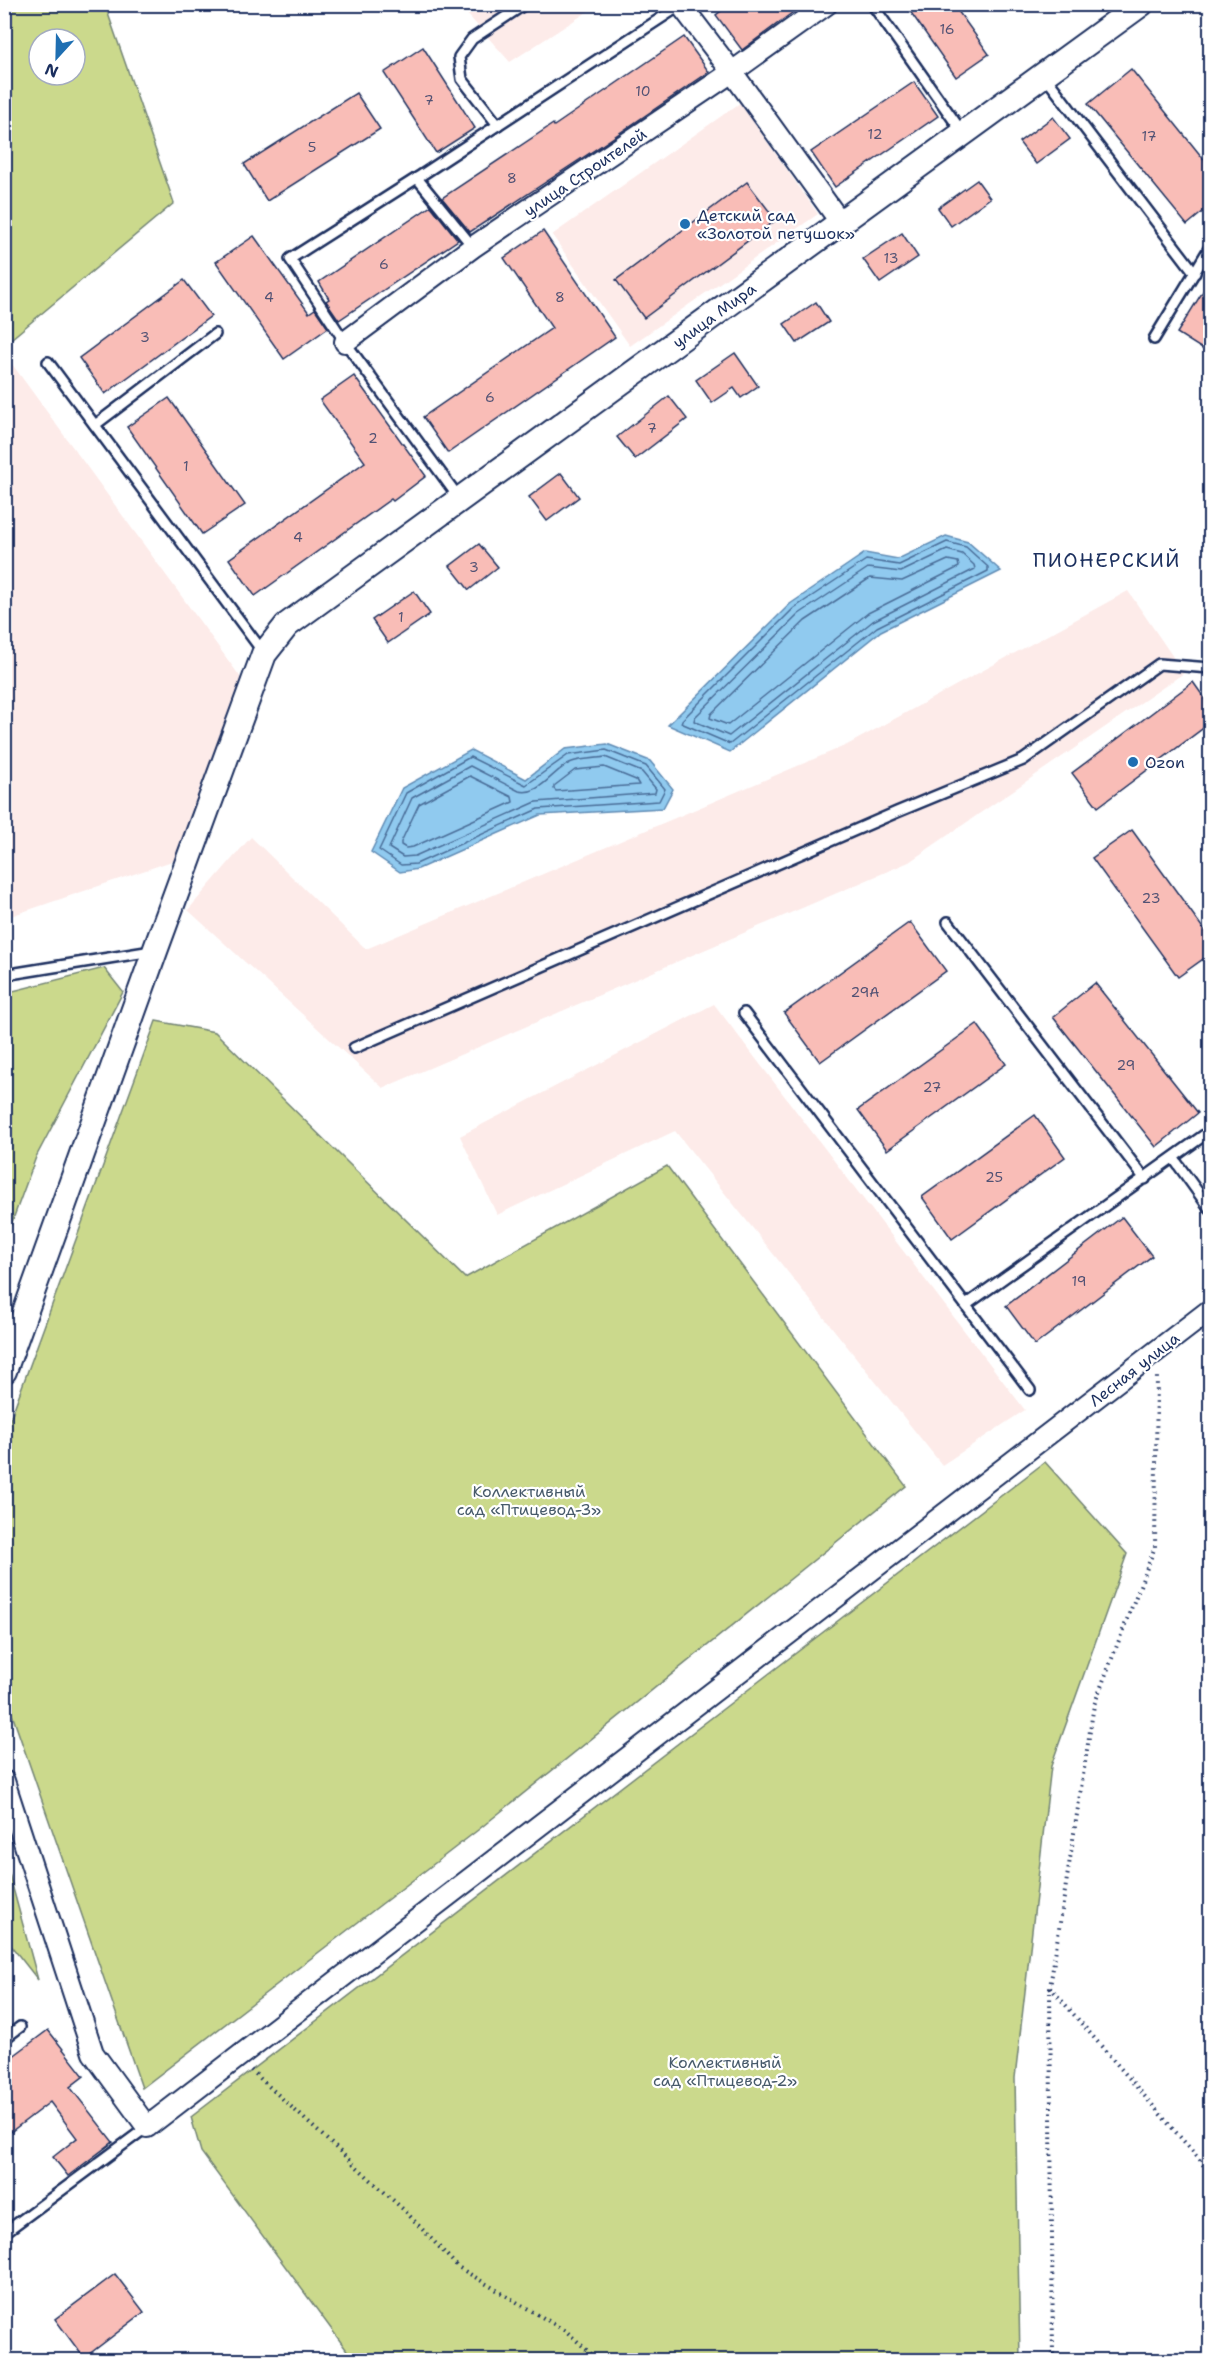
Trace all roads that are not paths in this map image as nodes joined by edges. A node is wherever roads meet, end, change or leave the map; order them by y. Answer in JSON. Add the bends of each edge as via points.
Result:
{"nodes":[{"id":1,"x":525,"y":4,"type":"edge"},
{"id":2,"x":827,"y":4,"type":"edge"},
{"id":3,"x":872,"y":4,"type":"edge"},
{"id":4,"x":681,"y":5,"type":"edge"},
{"id":5,"x":1139,"y":5,"type":"edge"},
{"id":6,"x":732,"y":72,"type":"junction"},
{"id":7,"x":1044,"y":75,"type":"junction"},
{"id":8,"x":498,"y":125,"type":"junction"},
{"id":9,"x":963,"y":134,"type":"junction"},
{"id":10,"x":417,"y":178,"type":"junction"},
{"id":11,"x":841,"y":223,"type":"junction"},
{"id":12,"x":473,"y":247,"type":"junction"},
{"id":13,"x":1210,"y":247,"type":"edge"},
{"id":14,"x":1195,"y":273,"type":"junction"},
{"id":15,"x":215,"y":334,"type":"dead end"},
{"id":16,"x":1154,"y":339,"type":"dead end"},
{"id":17,"x":345,"y":342,"type":"junction"},
{"id":18,"x":48,"y":362,"type":"dead end"},
{"id":19,"x":95,"y":425,"type":"junction"},
{"id":20,"x":460,"y":500,"type":"junction"},
{"id":21,"x":264,"y":654,"type":"junction"},
{"id":22,"x":1210,"y":668,"type":"edge"},
{"id":23,"x":948,"y":922,"type":"dead end"},
{"id":24,"x":155,"y":951,"type":"junction"},
{"id":25,"x":4,"y":975,"type":"edge"},
{"id":26,"x":744,"y":1013,"type":"dead end"},
{"id":27,"x":354,"y":1048,"type":"dead end"},
{"id":28,"x":1210,"y":1131,"type":"edge"},
{"id":29,"x":1174,"y":1159,"type":"junction"},
{"id":30,"x":1145,"y":1179,"type":"junction"},
{"id":31,"x":1210,"y":1209,"type":"edge"},
{"id":32,"x":966,"y":1305,"type":"junction"},
{"id":33,"x":1210,"y":1311,"type":"edge"},
{"id":34,"x":4,"y":1371,"type":"edge"},
{"id":35,"x":1030,"y":1390,"type":"dead end"},
{"id":36,"x":4,"y":1781,"type":"edge"},
{"id":37,"x":20,"y":2027,"type":"dead end"},
{"id":38,"x":4,"y":2039,"type":"edge"},
{"id":39,"x":147,"y":2127,"type":"junction"},
{"id":40,"x":4,"y":2233,"type":"edge"}],
"edges":[{"from":1,"to":8,"type":"lane","via":[[472,39],[459,57],[462,79]]},
{"from":2,"to":6,"type":"street","name":"улица Строителей"},
{"from":3,"to":9,"type":"lane"},
{"from":4,"to":6,"type":"street"},
{"from":4,"to":8,"type":"lane"},
{"from":5,"to":7,"type":"street","name":"улица Мира"},
{"from":6,"to":11,"type":"street"},
{"from":6,"to":12,"type":"street","name":"улица Строителей"},
{"from":7,"to":9,"type":"street","name":"улица Мира"},
{"from":7,"to":14,"type":"lane"},
{"from":8,"to":10,"type":"lane"},
{"from":9,"to":11,"type":"street","name":"улица Мира"},
{"from":10,"to":12,"type":"lane"},
{"from":10,"to":17,"type":"lane","via":[[290,259]]},
{"from":11,"to":20,"type":"street","name":"улица Мира"},
{"from":12,"to":17,"type":"street","name":"улица Строителей"},
{"from":13,"to":14,"type":"lane"},
{"from":14,"to":16,"type":"lane"},
{"from":15,"to":19,"type":"lane"},
{"from":17,"to":20,"type":"lane"},
{"from":18,"to":19,"type":"lane"},
{"from":19,"to":21,"type":"lane"},
{"from":20,"to":21,"type":"street","name":"улица Мира","via":[[287,625]]},
{"from":21,"to":24,"type":"street","name":"улица Мира"},
{"from":22,"to":27,"type":"lane","via":[[1159,664],[1023,760]]},
{"from":23,"to":30,"type":"lane"},
{"from":24,"to":25,"type":"lane"},
{"from":24,"to":34,"type":"street","name":"улица Мира"},
{"from":26,"to":32,"type":"lane"},
{"from":28,"to":29,"type":"lane"},
{"from":29,"to":30,"type":"lane"},
{"from":29,"to":31,"type":"lane"},
{"from":30,"to":32,"type":"lane"},
{"from":32,"to":35,"type":"lane"},
{"from":33,"to":39,"type":"street","name":"Лесная улица"},
{"from":36,"to":39,"type":"street","via":[[93,2053]]},
{"from":37,"to":38,"type":"lane"},
{"from":39,"to":40,"type":"lane"}]}
